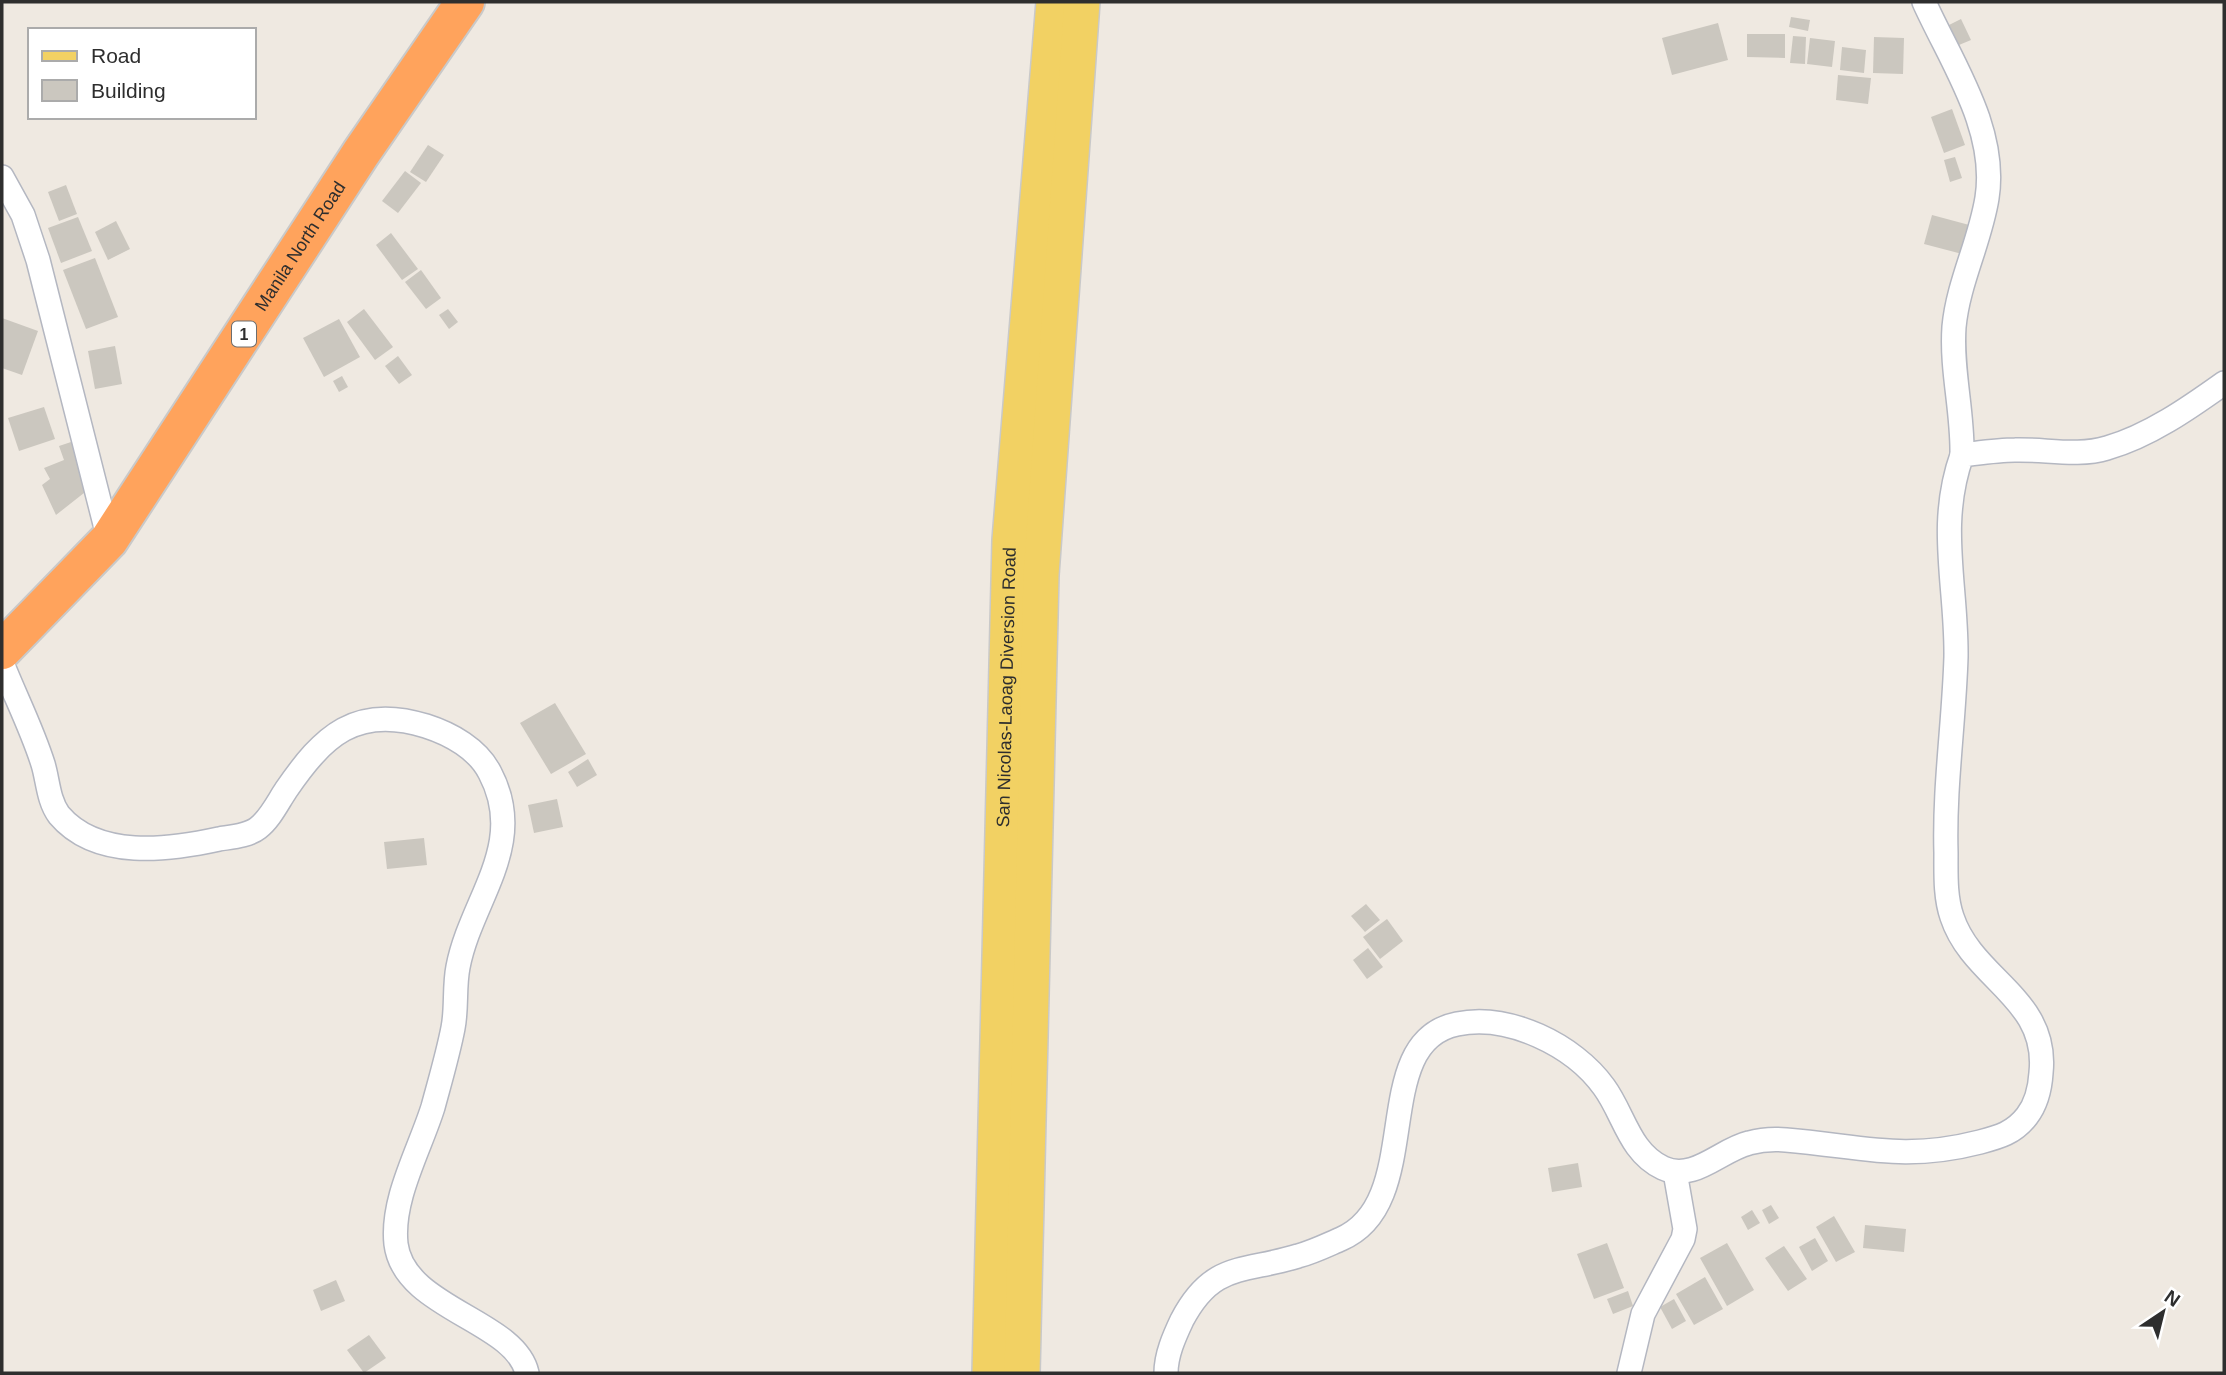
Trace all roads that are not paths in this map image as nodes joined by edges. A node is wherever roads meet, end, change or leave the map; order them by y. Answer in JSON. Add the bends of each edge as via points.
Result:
{"nodes":[{"id":1,"x":1054,"y":2,"type":"edge"},
{"id":2,"x":1082,"y":2,"type":"edge"},
{"id":3,"x":1924,"y":2,"type":"edge"},
{"id":4,"x":453,"y":8,"type":"edge"},
{"id":5,"x":2,"y":177,"type":"edge"},
{"id":6,"x":2224,"y":383,"type":"edge"},
{"id":7,"x":1962,"y":455,"type":"junction"},
{"id":8,"x":109,"y":540,"type":"junction"},
{"id":9,"x":2,"y":650,"type":"edge"},
{"id":10,"x":2,"y":663,"type":"edge"},
{"id":11,"x":1675,"y":1172,"type":"junction"},
{"id":12,"x":527,"y":1373,"type":"edge"},
{"id":13,"x":990,"y":1373,"type":"edge"},
{"id":14,"x":1022,"y":1373,"type":"edge"},
{"id":15,"x":1166,"y":1373,"type":"edge"},
{"id":16,"x":1629,"y":1373,"type":"edge"}],
"edges":[{"from":1,"to":13,"type":"main road","name":"San Nicolas-Laoag Diversion Road","via":[[1010,540]]},
{"from":2,"to":14,"type":"main road","name":"San Nicolas-Laoag Diversion Road","via":[[1041,575]]},
{"from":3,"to":7,"type":"street","via":[[1979,122],[1987,165],[1988,195],[1957,301],[1954,330]]},
{"from":4,"to":8,"type":"highway","name":"Manila North Road","number":"1"},
{"from":5,"to":8,"type":"street","via":[[23,215],[38,260]]},
{"from":6,"to":7,"type":"street","via":[[2194,404],[2106,449]]},
{"from":7,"to":11,"type":"street","via":[[1951,486],[1947,518],[1956,655],[1945,820],[1947,890],[1963,941],[2021,1005],[2039,1034],[2043,1058],[2040,1089],[2031,1110],[2012,1130],[1956,1148],[1872,1153],[1782,1139],[1748,1143],[1690,1171]]},
{"from":8,"to":9,"type":"highway","name":"Manila North Road","number":"1"},
{"from":10,"to":12,"type":"street","via":[[43,765],[55,809],[72,827],[113,845],[173,848],[249,833],[265,821],[319,745],[344,729],[373,720],[408,720],[437,729],[473,752],[489,770],[504,831],[458,967],[453,1026],[401,1204],[396,1247],[418,1283],[502,1339]]},
{"from":11,"to":15,"type":"street","via":[[1649,1159],[1634,1143],[1604,1086],[1557,1044],[1482,1022],[1446,1027],[1422,1044],[1411,1063],[1387,1182],[1367,1221],[1324,1247],[1251,1265],[1207,1285],[1173,1339]]},
{"from":11,"to":16,"type":"street","via":[[1683,1239],[1643,1314]]}]}
